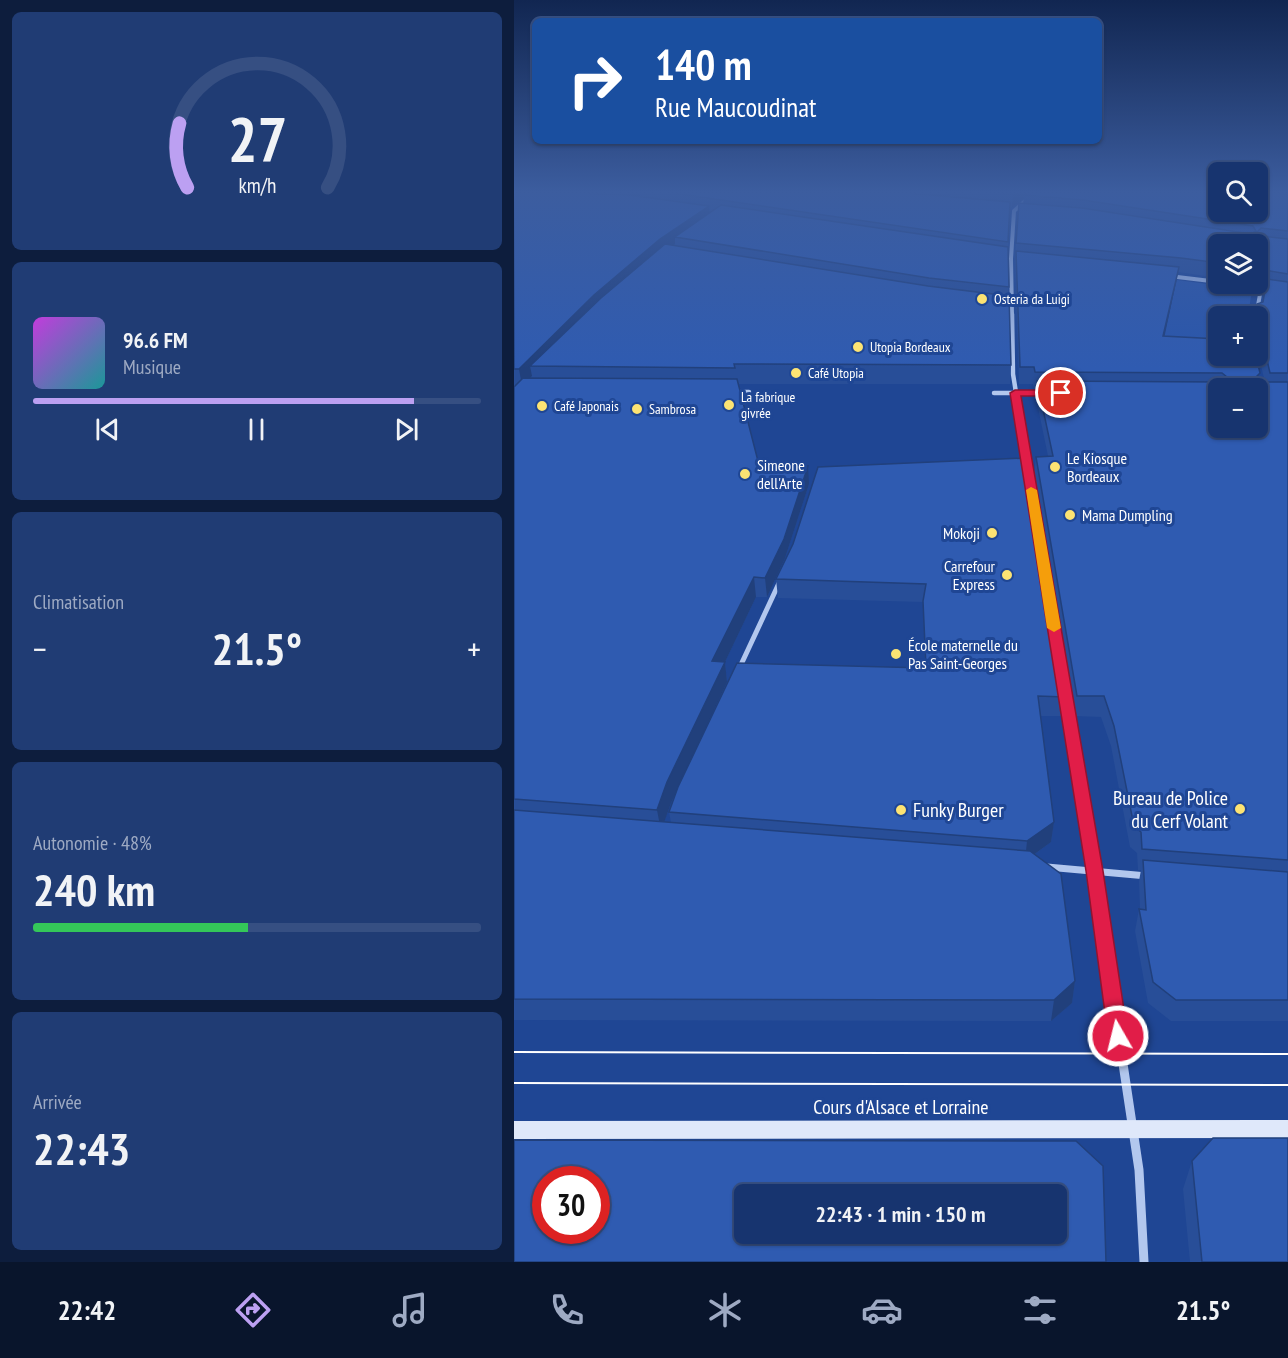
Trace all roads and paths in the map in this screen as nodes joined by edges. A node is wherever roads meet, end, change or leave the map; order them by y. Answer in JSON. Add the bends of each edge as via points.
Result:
{"nodes":[{"id":1,"x":1012,"y":251,"type":"edge"},
{"id":2,"x":1002,"y":258,"type":"edge"},
{"id":3,"x":1012,"y":260,"type":"junction"},
{"id":4,"x":1019,"y":261,"type":"edge"},
{"id":5,"x":1164,"y":275,"type":"edge"},
{"id":6,"x":1208,"y":281,"type":"edge"},
{"id":7,"x":1268,"y":290,"type":"edge"},
{"id":8,"x":1288,"y":294,"type":"edge"},
{"id":9,"x":1001,"y":309,"type":"edge"},
{"id":10,"x":1011,"y":310,"type":"junction"},
{"id":11,"x":725,"y":392,"type":"edge"},
{"id":12,"x":749,"y":392,"type":"edge"},
{"id":13,"x":994,"y":393,"type":"edge"},
{"id":14,"x":1015,"y":393,"type":"junction"},
{"id":15,"x":1051,"y":393,"type":"edge"},
{"id":16,"x":785,"y":570,"type":"edge"},
{"id":17,"x":736,"y":677,"type":"edge"},
{"id":18,"x":1040,"y":867,"type":"edge"},
{"id":19,"x":1094,"y":871,"type":"junction"},
{"id":20,"x":1158,"y":876,"type":"edge"},
{"id":21,"x":1288,"y":1129,"type":"edge"},
{"id":22,"x":514,"y":1130,"type":"edge"},
{"id":23,"x":1132,"y":1130,"type":"junction"},
{"id":24,"x":1144,"y":1262,"type":"edge"}],
"edges":[{"from":1,"to":3,"type":"street"},
{"from":2,"to":3,"type":"street"},
{"from":3,"to":4,"type":"street"},
{"from":3,"to":10,"type":"street"},
{"from":5,"to":6,"type":"street"},
{"from":7,"to":8,"type":"street"},
{"from":9,"to":10,"type":"street"},
{"from":10,"to":14,"type":"street"},
{"from":11,"to":12,"type":"street"},
{"from":13,"to":14,"type":"street"},
{"from":14,"to":15,"type":"street"},
{"from":14,"to":19,"type":"street"},
{"from":16,"to":17,"type":"street"},
{"from":18,"to":19,"type":"street"},
{"from":19,"to":20,"type":"street"},
{"from":19,"to":23,"type":"street"},
{"from":21,"to":23,"type":"street","name":"Cours d'Alsace et Lorraine"},
{"from":22,"to":23,"type":"street","name":"Cours d'Alsace et Lorraine"},
{"from":23,"to":24,"type":"street","via":[[1139,1170]]}]}
